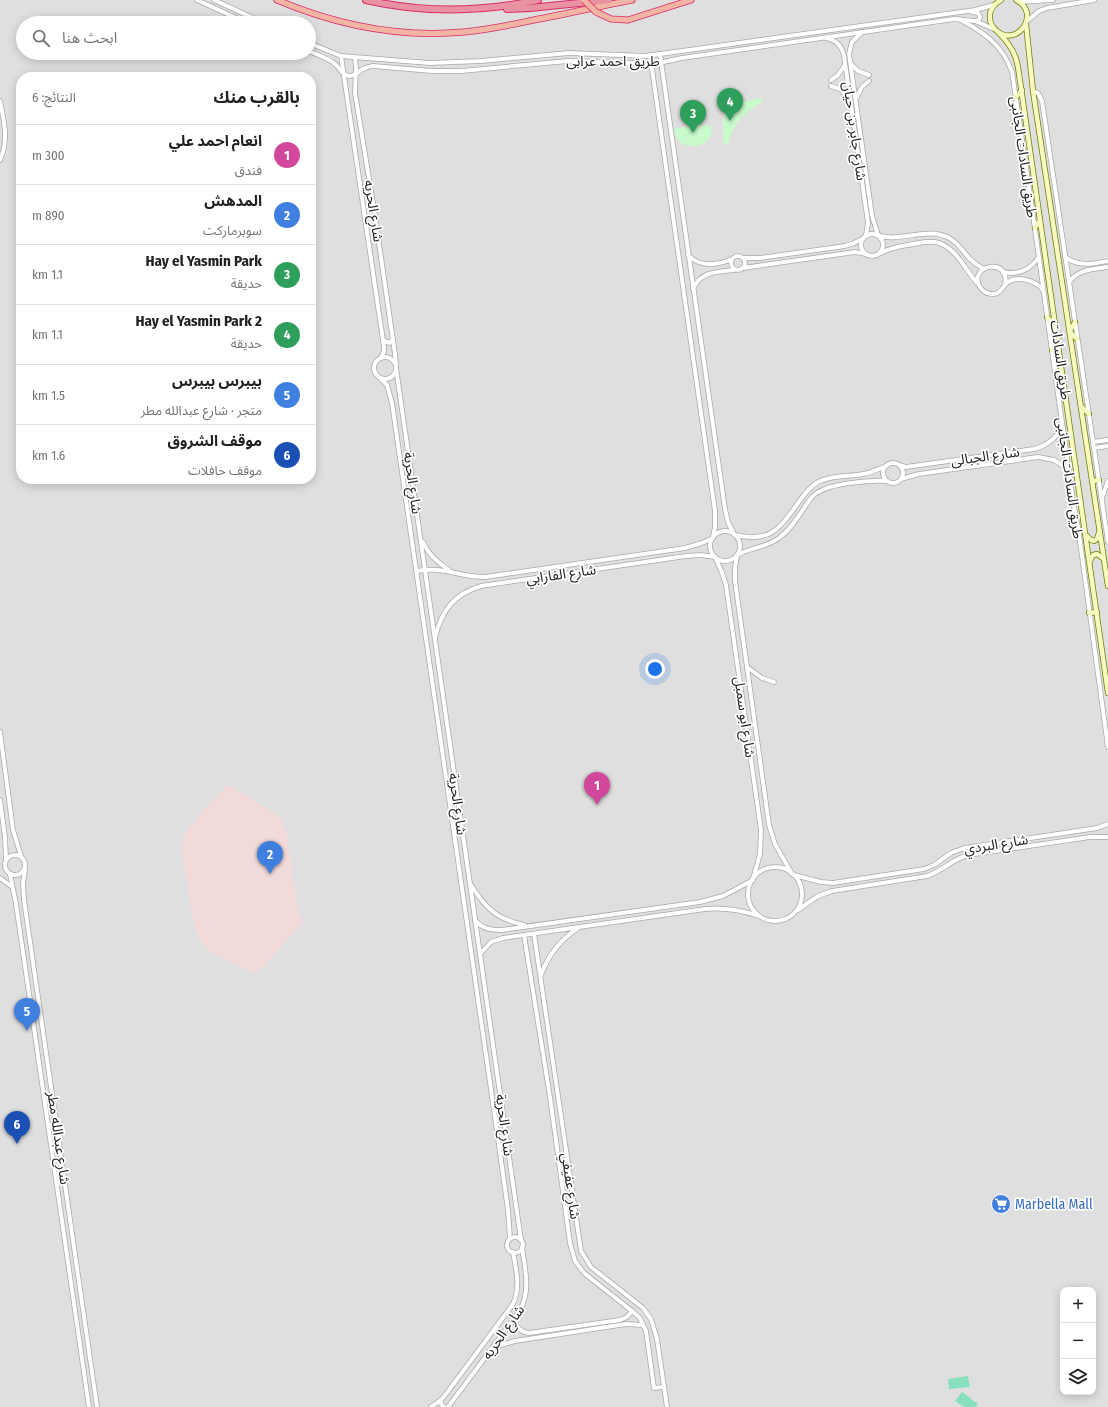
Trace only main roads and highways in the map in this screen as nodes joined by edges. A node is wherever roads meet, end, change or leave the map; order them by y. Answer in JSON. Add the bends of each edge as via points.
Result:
{"nodes":[{"id":1,"x":277,"y":0,"type":"edge"},
{"id":2,"x":366,"y":0,"type":"edge"},
{"id":3,"x":538,"y":0,"type":"edge"},
{"id":4,"x":584,"y":0,"type":"edge"},
{"id":5,"x":609,"y":0,"type":"edge"},
{"id":6,"x":632,"y":0,"type":"edge"},
{"id":7,"x":691,"y":0,"type":"edge"},
{"id":8,"x":1000,"y":0,"type":"edge"},
{"id":9,"x":1018,"y":1,"type":"edge"},
{"id":10,"x":496,"y":7,"type":"junction"},
{"id":11,"x":1026,"y":23,"type":"junction"},
{"id":12,"x":1000,"y":33,"type":"junction"},
{"id":13,"x":1022,"y":90,"type":"junction"},
{"id":14,"x":1015,"y":98,"type":"road end"},
{"id":15,"x":1040,"y":220,"type":"junction"},
{"id":16,"x":1035,"y":228,"type":"road end"},
{"id":17,"x":1047,"y":317,"type":"road end"},
{"id":18,"x":1075,"y":322,"type":"road end"},
{"id":19,"x":1056,"y":326,"type":"junction"},
{"id":20,"x":1070,"y":331,"type":"junction"},
{"id":21,"x":1058,"y":339,"type":"junction"},
{"id":22,"x":1077,"y":339,"type":"road end"},
{"id":23,"x":1052,"y":350,"type":"road end"},
{"id":24,"x":1081,"y":406,"type":"junction"},
{"id":25,"x":1089,"y":414,"type":"road end"},
{"id":26,"x":1098,"y":480,"type":"road end"},
{"id":27,"x":1092,"y":481,"type":"junction"},
{"id":28,"x":1100,"y":532,"type":"junction"},
{"id":29,"x":1086,"y":535,"type":"junction"},
{"id":30,"x":1104,"y":559,"type":"junction"},
{"id":31,"x":1090,"y":561,"type":"junction"},
{"id":32,"x":1108,"y":586,"type":"edge"},
{"id":33,"x":1097,"y":612,"type":"junction"},
{"id":34,"x":1089,"y":613,"type":"road end"},
{"id":35,"x":1108,"y":693,"type":"edge"}],
"edges":[{"from":1,"to":6,"type":"highway","via":[[352,25],[428,33],[464,32],[498,27]]},
{"from":2,"to":10,"type":"highway","via":[[434,9]]},
{"from":3,"to":10,"type":"highway"},
{"from":4,"to":7,"type":"highway","bridge":true,"via":[[596,12],[611,19],[628,20]]},
{"from":5,"to":10,"type":"highway","via":[[530,8]]},
{"from":8,"to":12,"type":"main road","name":"طريق السادات","via":[[994,5],[990,18],[994,29]]},
{"from":9,"to":11,"type":"main road","name":"طريق السادات","via":[[1027,13]]},
{"from":11,"to":12,"type":"main road","via":[[1021,31],[1013,35]]},
{"from":11,"to":20,"type":"main road","name":"طريق السادات","via":[[1033,91]]},
{"from":12,"to":13,"type":"main road","name":"طريق السادات","via":[[1014,52]]},
{"from":13,"to":14,"type":"main road"},
{"from":13,"to":15,"type":"main road","name":"طريق السادات"},
{"from":15,"to":16,"type":"main road"},
{"from":15,"to":19,"type":"main road","name":"طريق السادات"},
{"from":17,"to":19,"type":"main road"},
{"from":18,"to":20,"type":"main road"},
{"from":19,"to":21,"type":"main road","name":"طريق السادات"},
{"from":20,"to":22,"type":"main road"},
{"from":20,"to":24,"type":"main road","name":"طريق السادات"},
{"from":21,"to":23,"type":"main road"},
{"from":21,"to":29,"type":"main road","name":"طريق السادات"},
{"from":24,"to":25,"type":"main road"},
{"from":24,"to":27,"type":"main road","name":"طريق السادات"},
{"from":26,"to":27,"type":"main road"},
{"from":27,"to":28,"type":"main road","name":"طريق السادات"},
{"from":28,"to":29,"type":"main road","via":[[1094,541]]},
{"from":28,"to":30,"type":"main road","name":"طريق السادات"},
{"from":29,"to":31,"type":"main road","name":"طريق السادات"},
{"from":30,"to":31,"type":"main road","via":[[1097,554],[1093,555]]},
{"from":30,"to":32,"type":"main road","name":"طريق السادات"},
{"from":31,"to":33,"type":"main road","name":"طريق السادات"},
{"from":33,"to":34,"type":"main road"},
{"from":33,"to":35,"type":"main road","name":"طريق السادات"}]}
